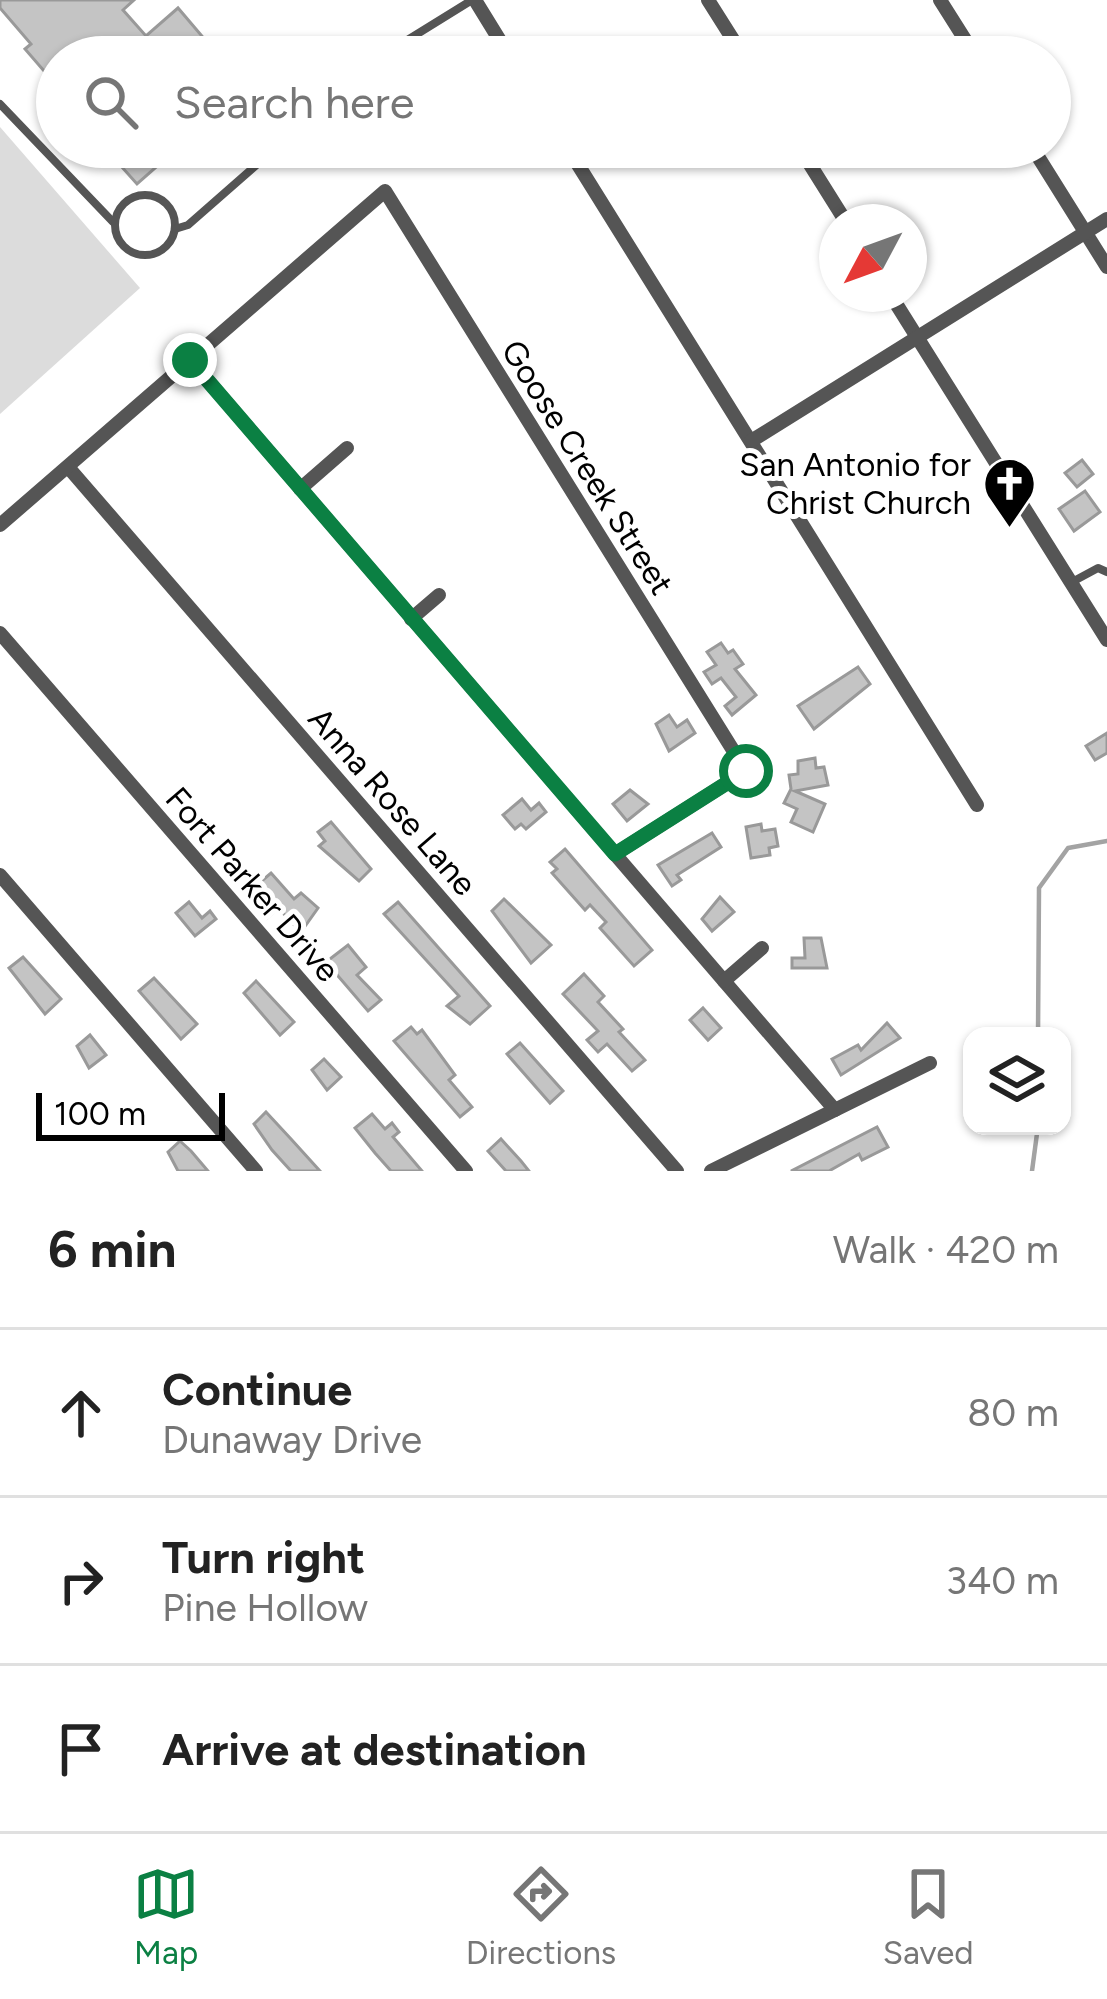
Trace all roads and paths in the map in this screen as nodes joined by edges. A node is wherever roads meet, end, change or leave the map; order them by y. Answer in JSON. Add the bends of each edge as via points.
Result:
{"nodes":[{"id":1,"x":473,"y":0,"type":"edge"},
{"id":2,"x":708,"y":0,"type":"edge"},
{"id":3,"x":940,"y":0,"type":"edge"},
{"id":4,"x":414,"y":36,"type":"edge"},
{"id":5,"x":496,"y":36,"type":"edge"},
{"id":6,"x":731,"y":36,"type":"edge"},
{"id":7,"x":963,"y":36,"type":"edge"},
{"id":8,"x":0,"y":104,"type":"edge"},
{"id":9,"x":36,"y":142,"type":"edge"},
{"id":10,"x":61,"y":168,"type":"edge"},
{"id":11,"x":253,"y":168,"type":"edge"},
{"id":12,"x":580,"y":168,"type":"edge"},
{"id":13,"x":813,"y":168,"type":"edge"},
{"id":14,"x":1045,"y":168,"type":"edge"},
{"id":15,"x":835,"y":204,"type":"edge"},
{"id":16,"x":1107,"y":219,"type":"edge"},
{"id":17,"x":113,"y":222,"type":"junction"},
{"id":18,"x":175,"y":229,"type":"junction"},
{"id":19,"x":1085,"y":232,"type":"junction"},
{"id":20,"x":1107,"y":267,"type":"edge"},
{"id":21,"x":901,"y":312,"type":"edge"},
{"id":22,"x":917,"y":337,"type":"junction"},
{"id":23,"x":190,"y":360,"type":"junction"},
{"id":24,"x":751,"y":441,"type":"junction"},
{"id":25,"x":347,"y":448,"type":"dead end"},
{"id":26,"x":68,"y":467,"type":"junction"},
{"id":27,"x":299,"y":489,"type":"junction"},
{"id":28,"x":0,"y":525,"type":"edge"},
{"id":29,"x":1107,"y":572,"type":"edge"},
{"id":30,"x":1071,"y":582,"type":"junction"},
{"id":31,"x":439,"y":595,"type":"dead end"},
{"id":32,"x":411,"y":620,"type":"junction"},
{"id":33,"x":0,"y":633,"type":"edge"},
{"id":34,"x":1107,"y":640,"type":"edge"},
{"id":35,"x":977,"y":806,"type":"dead end"},
{"id":36,"x":615,"y":854,"type":"junction"},
{"id":37,"x":0,"y":875,"type":"edge"},
{"id":38,"x":762,"y":948,"type":"dead end"},
{"id":39,"x":724,"y":981,"type":"junction"},
{"id":40,"x":930,"y":1063,"type":"dead end"},
{"id":41,"x":835,"y":1110,"type":"junction"},
{"id":42,"x":256,"y":1171,"type":"edge"},
{"id":43,"x":466,"y":1171,"type":"edge"},
{"id":44,"x":677,"y":1171,"type":"edge"},
{"id":45,"x":711,"y":1171,"type":"edge"}],
"edges":[{"from":1,"to":4,"type":"lane"},
{"from":1,"to":5,"type":"street"},
{"from":2,"to":6,"type":"street"},
{"from":3,"to":7,"type":"street"},
{"from":8,"to":9,"type":"lane"},
{"from":10,"to":17,"type":"lane"},
{"from":11,"to":18,"type":"lane"},
{"from":12,"to":24,"type":"street"},
{"from":13,"to":15,"type":"street"},
{"from":14,"to":19,"type":"street"},
{"from":16,"to":19,"type":"street"},
{"from":17,"to":18,"type":"lane","via":[[122,245],[139,255],[158,253]]},
{"from":17,"to":18,"type":"lane","via":[[126,201],[145,195],[164,202]]},
{"from":19,"to":20,"type":"street"},
{"from":19,"to":22,"type":"street"},
{"from":21,"to":22,"type":"street"},
{"from":22,"to":24,"type":"street"},
{"from":22,"to":30,"type":"street"},
{"from":23,"to":26,"type":"street"},
{"from":23,"to":27,"type":"street"},
{"from":23,"to":36,"type":"street","name":"Goose Creek Street","via":[[385,191],[746,771]]},
{"from":24,"to":35,"type":"street"},
{"from":25,"to":27,"type":"street"},
{"from":26,"to":28,"type":"street"},
{"from":26,"to":44,"type":"street","name":"Anna Rose Lane"},
{"from":27,"to":32,"type":"street"},
{"from":29,"to":30,"type":"lane"},
{"from":30,"to":34,"type":"street"},
{"from":31,"to":32,"type":"street"},
{"from":32,"to":36,"type":"street"},
{"from":33,"to":43,"type":"street","name":"Fort Parker Drive"},
{"from":36,"to":39,"type":"street"},
{"from":37,"to":42,"type":"street"},
{"from":38,"to":39,"type":"street"},
{"from":39,"to":41,"type":"street"},
{"from":40,"to":41,"type":"street"},
{"from":41,"to":45,"type":"street"}]}
